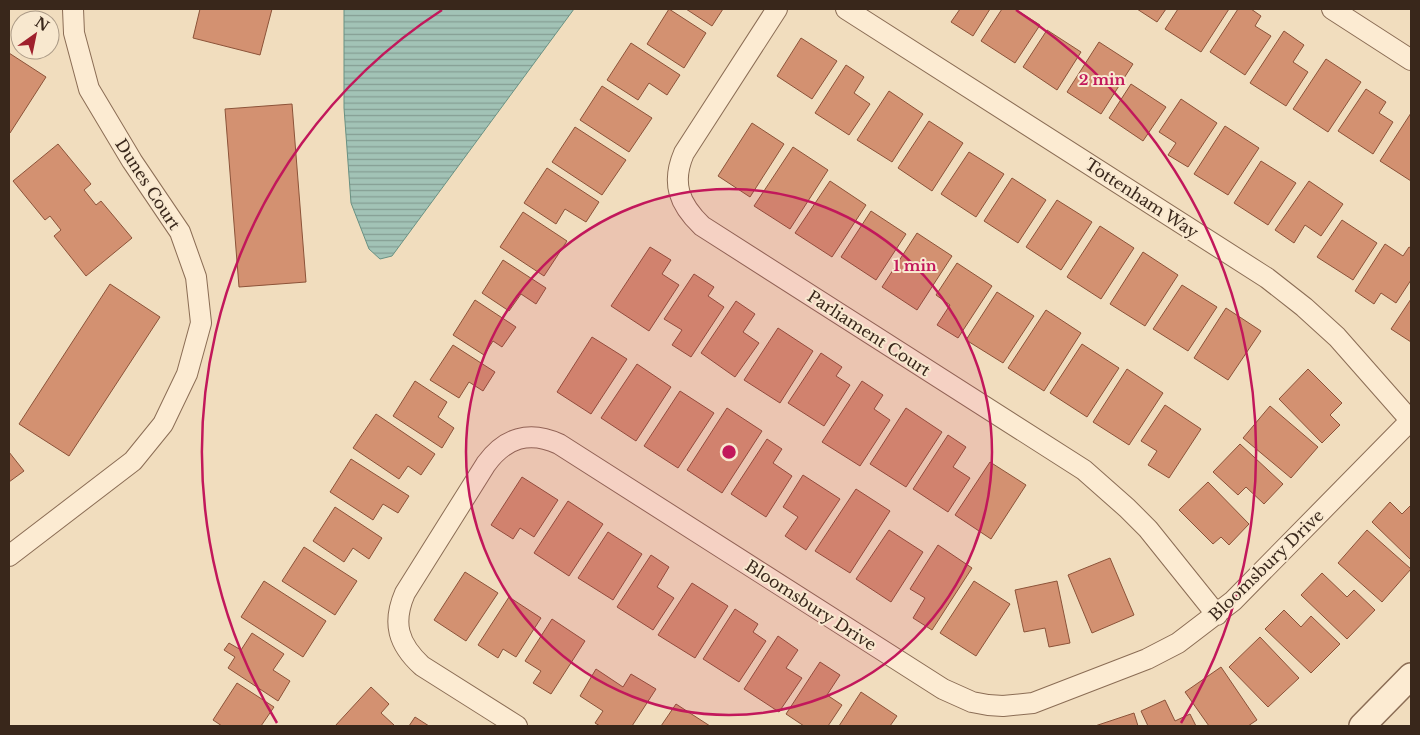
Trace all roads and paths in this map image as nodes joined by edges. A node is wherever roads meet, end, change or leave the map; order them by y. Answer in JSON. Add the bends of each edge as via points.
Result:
{"nodes":[{"id":1,"x":73,"y":9,"type":"edge"},
{"id":2,"x":777,"y":9,"type":"edge"},
{"id":3,"x":846,"y":9,"type":"edge"},
{"id":4,"x":1332,"y":9,"type":"edge"},
{"id":5,"x":1411,"y":60,"type":"edge"},
{"id":6,"x":1411,"y":420,"type":"edge"},
{"id":7,"x":9,"y":556,"type":"edge"},
{"id":8,"x":1217,"y":615,"type":"junction"},
{"id":9,"x":1411,"y":676,"type":"edge"},
{"id":10,"x":517,"y":726,"type":"edge"},
{"id":11,"x":1362,"y":726,"type":"edge"}],
"edges":[{"from":1,"to":7,"type":"street","name":"Dunes Court","via":[[74,33],[89,89],[180,232],[196,278],[201,322],[187,374],[163,424],[133,461]]},
{"from":2,"to":8,"type":"street","name":"Parliament Court","via":[[679,164],[679,191],[691,216],[1084,470],[1148,529]]},
{"from":3,"to":6,"type":"street","name":"Tottenham Way","via":[[1273,283],[1304,306],[1336,337]]},
{"from":4,"to":5,"type":"street"},
{"from":6,"to":8,"type":"street","name":"Bloomsbury Drive"},
{"from":8,"to":10,"type":"street","name":"Bloomsbury Drive","via":[[1147,659],[1033,703],[1003,706],[972,702],[943,689],[559,444],[542,438],[525,438],[514,440],[493,454],[405,593],[397,618],[403,644],[422,666]]},
{"from":9,"to":11,"type":"street"}]}
